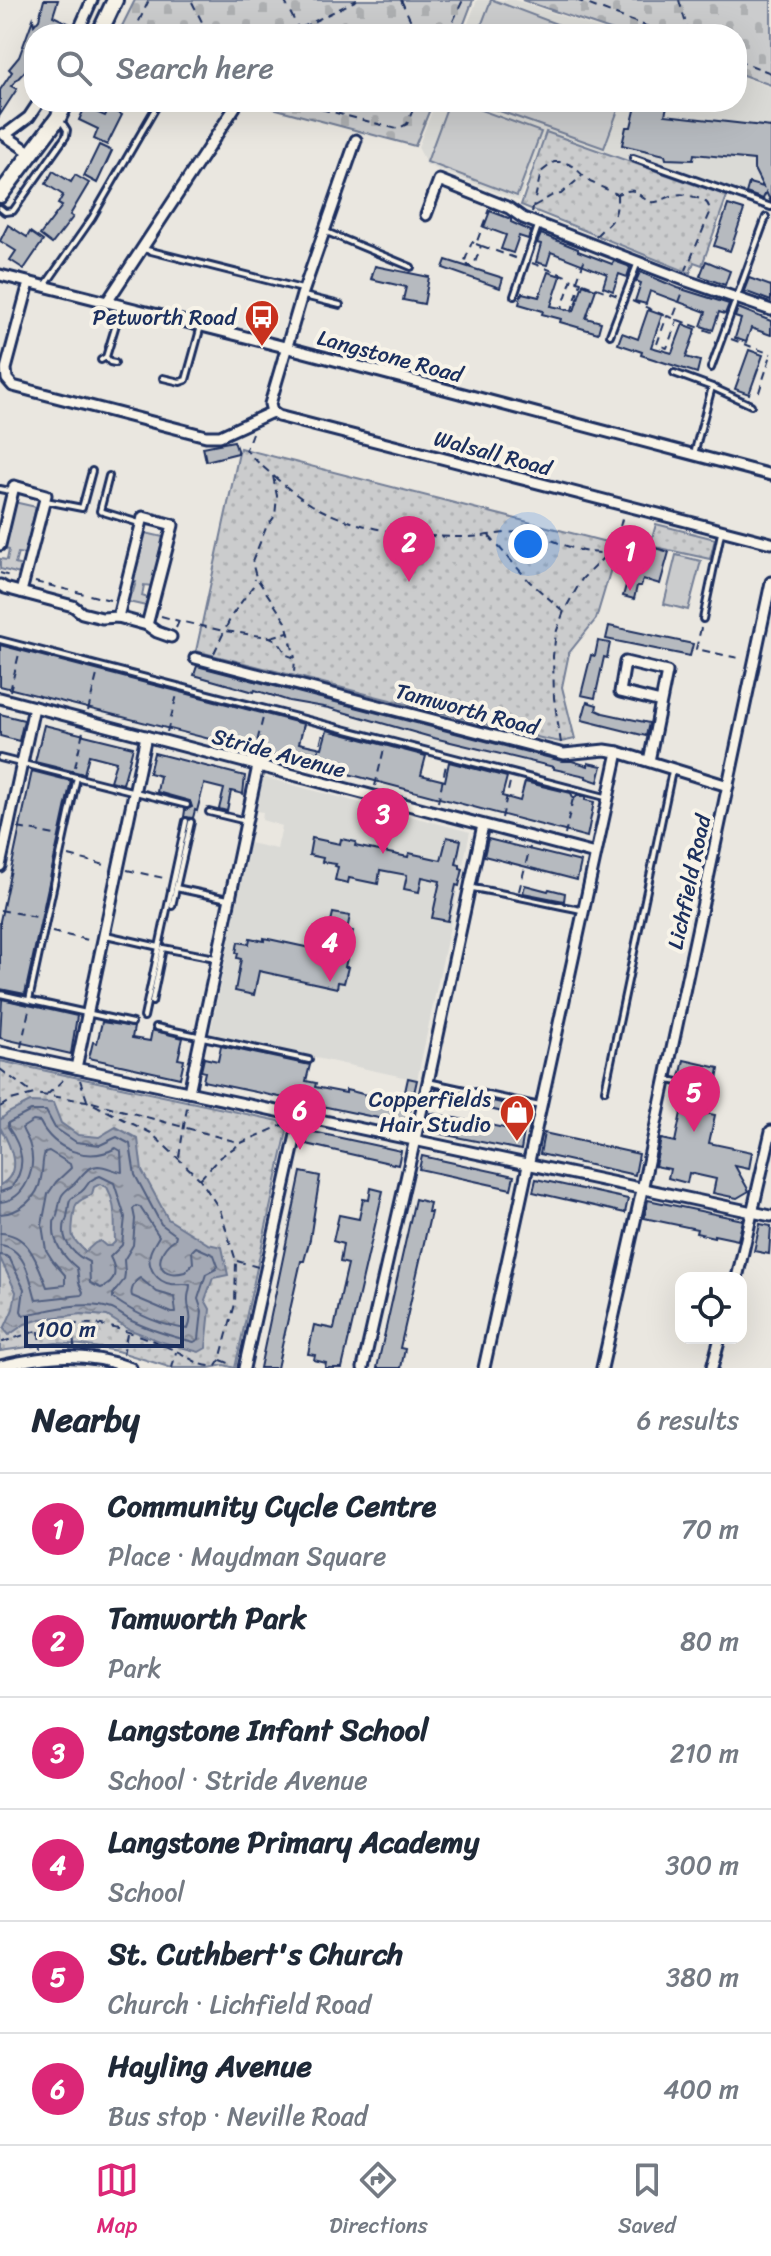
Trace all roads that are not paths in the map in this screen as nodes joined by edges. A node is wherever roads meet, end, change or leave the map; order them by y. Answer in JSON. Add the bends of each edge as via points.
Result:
{"nodes":[{"id":1,"x":92,"y":0,"type":"edge"},
{"id":2,"x":115,"y":0,"type":"edge"},
{"id":3,"x":81,"y":24,"type":"edge"},
{"id":4,"x":104,"y":24,"type":"edge"},
{"id":5,"x":32,"y":112,"type":"edge"},
{"id":6,"x":61,"y":112,"type":"edge"},
{"id":7,"x":153,"y":112,"type":"edge"},
{"id":8,"x":232,"y":112,"type":"edge"},
{"id":9,"x":58,"y":118,"type":"junction"},
{"id":10,"x":3,"y":134,"type":"edge"},
{"id":11,"x":356,"y":140,"type":"dead end"},
{"id":12,"x":31,"y":153,"type":"junction"},
{"id":13,"x":633,"y":158,"type":"dead end"},
{"id":14,"x":0,"y":195,"type":"edge"},
{"id":15,"x":771,"y":207,"type":"edge"},
{"id":16,"x":0,"y":208,"type":"edge"},
{"id":17,"x":426,"y":215,"type":"dead end"},
{"id":18,"x":766,"y":217,"type":"dead end"},
{"id":19,"x":534,"y":222,"type":"junction"},
{"id":20,"x":324,"y":231,"type":"junction"},
{"id":21,"x":142,"y":249,"type":"junction"},
{"id":22,"x":638,"y":261,"type":"junction"},
{"id":23,"x":411,"y":267,"type":"dead end"},
{"id":24,"x":0,"y":275,"type":"edge"},
{"id":25,"x":29,"y":283,"type":"junction"},
{"id":26,"x":44,"y":287,"type":"junction"},
{"id":27,"x":303,"y":292,"type":"junction"},
{"id":28,"x":514,"y":296,"type":"dead end"},
{"id":29,"x":737,"y":297,"type":"junction"},
{"id":30,"x":107,"y":302,"type":"junction"},
{"id":31,"x":340,"y":305,"type":"dead end"},
{"id":32,"x":121,"y":306,"type":"junction"},
{"id":33,"x":771,"y":310,"type":"edge"},
{"id":34,"x":201,"y":326,"type":"junction"},
{"id":35,"x":610,"y":335,"type":"dead end"},
{"id":36,"x":285,"y":347,"type":"junction"},
{"id":37,"x":5,"y":352,"type":"edge"},
{"id":38,"x":115,"y":363,"type":"dead end"},
{"id":39,"x":711,"y":368,"type":"dead end"},
{"id":40,"x":674,"y":373,"type":"dead end"},
{"id":41,"x":163,"y":378,"type":"dead end"},
{"id":42,"x":712,"y":387,"type":"junction"},
{"id":43,"x":751,"y":405,"type":"dead end"},
{"id":44,"x":272,"y":412,"type":"junction"},
{"id":45,"x":694,"y":454,"type":"junction"},
{"id":46,"x":92,"y":471,"type":"dead end"},
{"id":47,"x":771,"y":475,"type":"edge"},
{"id":48,"x":109,"y":476,"type":"dead end"},
{"id":49,"x":0,"y":489,"type":"edge"},
{"id":50,"x":13,"y":492,"type":"junction"},
{"id":51,"x":44,"y":500,"type":"junction"},
{"id":52,"x":142,"y":523,"type":"junction"},
{"id":53,"x":721,"y":530,"type":"junction"},
{"id":54,"x":771,"y":543,"type":"edge"},
{"id":55,"x":0,"y":545,"type":"edge"},
{"id":56,"x":771,"y":582,"type":"edge"},
{"id":57,"x":0,"y":585,"type":"edge"},
{"id":58,"x":21,"y":592,"type":"junction"},
{"id":59,"x":118,"y":617,"type":"junction"},
{"id":60,"x":703,"y":619,"type":"road end"},
{"id":61,"x":147,"y":625,"type":"junction"},
{"id":62,"x":171,"y":637,"type":"road end"},
{"id":63,"x":0,"y":640,"type":"edge"},
{"id":64,"x":195,"y":658,"type":"dead end"},
{"id":65,"x":4,"y":699,"type":"edge"},
{"id":66,"x":661,"y":702,"type":"junction"},
{"id":67,"x":34,"y":707,"type":"junction"},
{"id":68,"x":146,"y":736,"type":"junction"},
{"id":69,"x":618,"y":752,"type":"junction"},
{"id":70,"x":0,"y":758,"type":"edge"},
{"id":71,"x":649,"y":761,"type":"junction"},
{"id":72,"x":22,"y":763,"type":"junction"},
{"id":73,"x":255,"y":765,"type":"junction"},
{"id":74,"x":673,"y":768,"type":"junction"},
{"id":75,"x":75,"y":777,"type":"junction"},
{"id":76,"x":728,"y":786,"type":"junction"},
{"id":77,"x":134,"y":792,"type":"junction"},
{"id":78,"x":608,"y":798,"type":"junction"},
{"id":79,"x":187,"y":805,"type":"dead end"},
{"id":80,"x":209,"y":812,"type":"dead end"},
{"id":81,"x":246,"y":821,"type":"junction"},
{"id":82,"x":483,"y":825,"type":"junction"},
{"id":83,"x":595,"y":854,"type":"junction"},
{"id":84,"x":0,"y":866,"type":"edge"},
{"id":85,"x":469,"y":887,"type":"junction"},
{"id":86,"x":176,"y":888,"type":"junction"},
{"id":87,"x":230,"y":900,"type":"junction"},
{"id":88,"x":172,"y":906,"type":"dead end"},
{"id":89,"x":583,"y":911,"type":"junction"},
{"id":90,"x":103,"y":939,"type":"junction"},
{"id":91,"x":159,"y":947,"type":"junction"},
{"id":92,"x":218,"y":959,"type":"junction"},
{"id":93,"x":0,"y":994,"type":"edge"},
{"id":94,"x":30,"y":1000,"type":"junction"},
{"id":95,"x":152,"y":1002,"type":"dead end"},
{"id":96,"x":88,"y":1013,"type":"junction"},
{"id":97,"x":144,"y":1017,"type":"dead end"},
{"id":98,"x":132,"y":1023,"type":"dead end"},
{"id":99,"x":156,"y":1027,"type":"dead end"},
{"id":100,"x":201,"y":1037,"type":"junction"},
{"id":101,"x":0,"y":1052,"type":"edge"},
{"id":102,"x":309,"y":1060,"type":"dead end"},
{"id":103,"x":76,"y":1068,"type":"junction"},
{"id":104,"x":666,"y":1079,"type":"junction"},
{"id":105,"x":428,"y":1082,"type":"junction"},
{"id":106,"x":712,"y":1089,"type":"dead end"},
{"id":107,"x":605,"y":1090,"type":"dead end"},
{"id":108,"x":189,"y":1092,"type":"junction"},
{"id":109,"x":542,"y":1106,"type":"junction"},
{"id":110,"x":300,"y":1117,"type":"junction"},
{"id":111,"x":771,"y":1131,"type":"edge"},
{"id":112,"x":415,"y":1140,"type":"junction"},
{"id":113,"x":530,"y":1165,"type":"junction"},
{"id":114,"x":642,"y":1190,"type":"junction"},
{"id":115,"x":754,"y":1212,"type":"junction"},
{"id":116,"x":771,"y":1216,"type":"edge"},
{"id":117,"x":739,"y":1272,"type":"edge"},
{"id":118,"x":718,"y":1344,"type":"edge"},
{"id":119,"x":40,"y":1357,"type":"junction"},
{"id":120,"x":0,"y":1366,"type":"edge"},
{"id":121,"x":124,"y":1367,"type":"edge"},
{"id":122,"x":39,"y":1368,"type":"edge"},
{"id":123,"x":243,"y":1368,"type":"edge"},
{"id":124,"x":363,"y":1368,"type":"edge"},
{"id":125,"x":484,"y":1368,"type":"edge"},
{"id":126,"x":602,"y":1368,"type":"edge"},
{"id":127,"x":712,"y":1368,"type":"edge"}],
"edges":[{"from":1,"to":3,"type":"street"},
{"from":2,"to":4,"type":"main road"},
{"from":5,"to":10,"type":"street"},
{"from":6,"to":9,"type":"main road"},
{"from":7,"to":26,"type":"lane","via":[[92,218]]},
{"from":8,"to":21,"type":"street"},
{"from":9,"to":12,"type":"main road"},
{"from":9,"to":16,"type":"lane","via":[[66,136],[13,211]]},
{"from":10,"to":12,"type":"street"},
{"from":11,"to":20,"type":"street"},
{"from":12,"to":14,"type":"main road"},
{"from":13,"to":15,"type":"lane"},
{"from":17,"to":19,"type":"street","via":[[439,180]]},
{"from":18,"to":29,"type":"lane"},
{"from":19,"to":22,"type":"street"},
{"from":19,"to":28,"type":"lane"},
{"from":20,"to":23,"type":"lane"},
{"from":20,"to":27,"type":"street"},
{"from":21,"to":27,"type":"lane"},
{"from":21,"to":30,"type":"street"},
{"from":22,"to":29,"type":"street"},
{"from":22,"to":35,"type":"lane"},
{"from":24,"to":25,"type":"street","name":"Langstone Road"},
{"from":25,"to":26,"type":"street","name":"Langstone Road"},
{"from":25,"to":37,"type":"street"},
{"from":26,"to":30,"type":"street","name":"Langstone Road"},
{"from":27,"to":31,"type":"lane"},
{"from":27,"to":36,"type":"street"},
{"from":29,"to":33,"type":"street"},
{"from":29,"to":39,"type":"lane"},
{"from":30,"to":32,"type":"street","name":"Langstone Road"},
{"from":32,"to":34,"type":"street","name":"Langstone Road"},
{"from":32,"to":38,"type":"lane","via":[[104,359]]},
{"from":34,"to":36,"type":"street","name":"Langstone Road"},
{"from":34,"to":41,"type":"lane","via":[[186,380]]},
{"from":36,"to":44,"type":"street"},
{"from":36,"to":45,"type":"street","name":"Langstone Road"},
{"from":37,"to":44,"type":"street","via":[[7,379],[13,386],[206,436],[220,436]]},
{"from":40,"to":42,"type":"lane"},
{"from":42,"to":43,"type":"lane"},
{"from":42,"to":45,"type":"lane"},
{"from":44,"to":53,"type":"street","name":"Walsall Road"},
{"from":45,"to":47,"type":"street","name":"Langstone Road"},
{"from":46,"to":51,"type":"lane","via":[[82,508]]},
{"from":48,"to":52,"type":"lane","via":[[100,511]]},
{"from":49,"to":50,"type":"lane"},
{"from":50,"to":51,"type":"street","via":[[14,486],[46,495]]},
{"from":50,"to":55,"type":"street"},
{"from":51,"to":58,"type":"street"},
{"from":52,"to":59,"type":"street"},
{"from":52,"to":61,"type":"street","via":[[143,517],[173,525]]},
{"from":53,"to":54,"type":"street","name":"Walsall Road"},
{"from":53,"to":60,"type":"lane"},
{"from":56,"to":76,"type":"street","name":"Lichfield Road"},
{"from":57,"to":58,"type":"street"},
{"from":58,"to":59,"type":"street","via":[[82,613]]},
{"from":59,"to":61,"type":"street"},
{"from":61,"to":62,"type":"street"},
{"from":63,"to":78,"type":"lane"},
{"from":64,"to":69,"type":"street","name":"Tamworth Road","via":[[564,754]]},
{"from":65,"to":67,"type":"street","name":"Stride Avenue"},
{"from":66,"to":66,"type":"street","via":[[667,672],[625,662],[620,692]]},
{"from":66,"to":71,"type":"street"},
{"from":67,"to":68,"type":"street","name":"Stride Avenue"},
{"from":67,"to":72,"type":"street"},
{"from":68,"to":73,"type":"street","name":"Stride Avenue"},
{"from":68,"to":77,"type":"street"},
{"from":69,"to":71,"type":"street","name":"Tamworth Road"},
{"from":69,"to":78,"type":"street"},
{"from":70,"to":72,"type":"lane"},
{"from":71,"to":74,"type":"street","name":"Tamworth Road"},
{"from":72,"to":75,"type":"lane"},
{"from":72,"to":84,"type":"street"},
{"from":73,"to":81,"type":"street"},
{"from":73,"to":82,"type":"street","name":"Stride Avenue"},
{"from":74,"to":76,"type":"street","name":"Tamworth Road"},
{"from":74,"to":107,"type":"lane"},
{"from":75,"to":77,"type":"lane"},
{"from":75,"to":94,"type":"lane"},
{"from":76,"to":104,"type":"street","name":"Lichfield Road"},
{"from":77,"to":79,"type":"lane"},
{"from":77,"to":90,"type":"street"},
{"from":78,"to":83,"type":"street"},
{"from":80,"to":81,"type":"lane"},
{"from":81,"to":87,"type":"street"},
{"from":82,"to":83,"type":"street","name":"Stride Avenue"},
{"from":82,"to":85,"type":"street"},
{"from":83,"to":89,"type":"street"},
{"from":85,"to":89,"type":"lane"},
{"from":85,"to":105,"type":"street"},
{"from":86,"to":87,"type":"lane"},
{"from":86,"to":88,"type":"lane"},
{"from":86,"to":91,"type":"lane","via":[[189,821]]},
{"from":87,"to":92,"type":"street"},
{"from":89,"to":109,"type":"street"},
{"from":90,"to":91,"type":"lane"},
{"from":90,"to":96,"type":"street"},
{"from":91,"to":97,"type":"lane"},
{"from":92,"to":95,"type":"lane","via":[[163,948]]},
{"from":92,"to":100,"type":"street"},
{"from":93,"to":94,"type":"lane"},
{"from":94,"to":96,"type":"lane"},
{"from":96,"to":98,"type":"lane"},
{"from":96,"to":103,"type":"street"},
{"from":99,"to":100,"type":"lane"},
{"from":100,"to":102,"type":"lane"},
{"from":100,"to":108,"type":"street"},
{"from":101,"to":103,"type":"street"},
{"from":103,"to":108,"type":"street"},
{"from":104,"to":106,"type":"lane"},
{"from":104,"to":114,"type":"street","name":"Lichfield Road"},
{"from":105,"to":109,"type":"lane"},
{"from":105,"to":112,"type":"street"},
{"from":108,"to":110,"type":"street"},
{"from":109,"to":113,"type":"street"},
{"from":110,"to":112,"type":"street"},
{"from":110,"to":123,"type":"street"},
{"from":111,"to":115,"type":"street"},
{"from":112,"to":113,"type":"street"},
{"from":112,"to":124,"type":"street"},
{"from":113,"to":114,"type":"street"},
{"from":113,"to":125,"type":"street"},
{"from":114,"to":115,"type":"street"},
{"from":114,"to":126,"type":"street","name":"Lichfield Road"},
{"from":115,"to":116,"type":"street"},
{"from":115,"to":117,"type":"street"},
{"from":118,"to":127,"type":"street"},
{"from":119,"to":120,"type":"street"},
{"from":119,"to":121,"type":"street","via":[[74,1356]]},
{"from":119,"to":122,"type":"street"}]}
